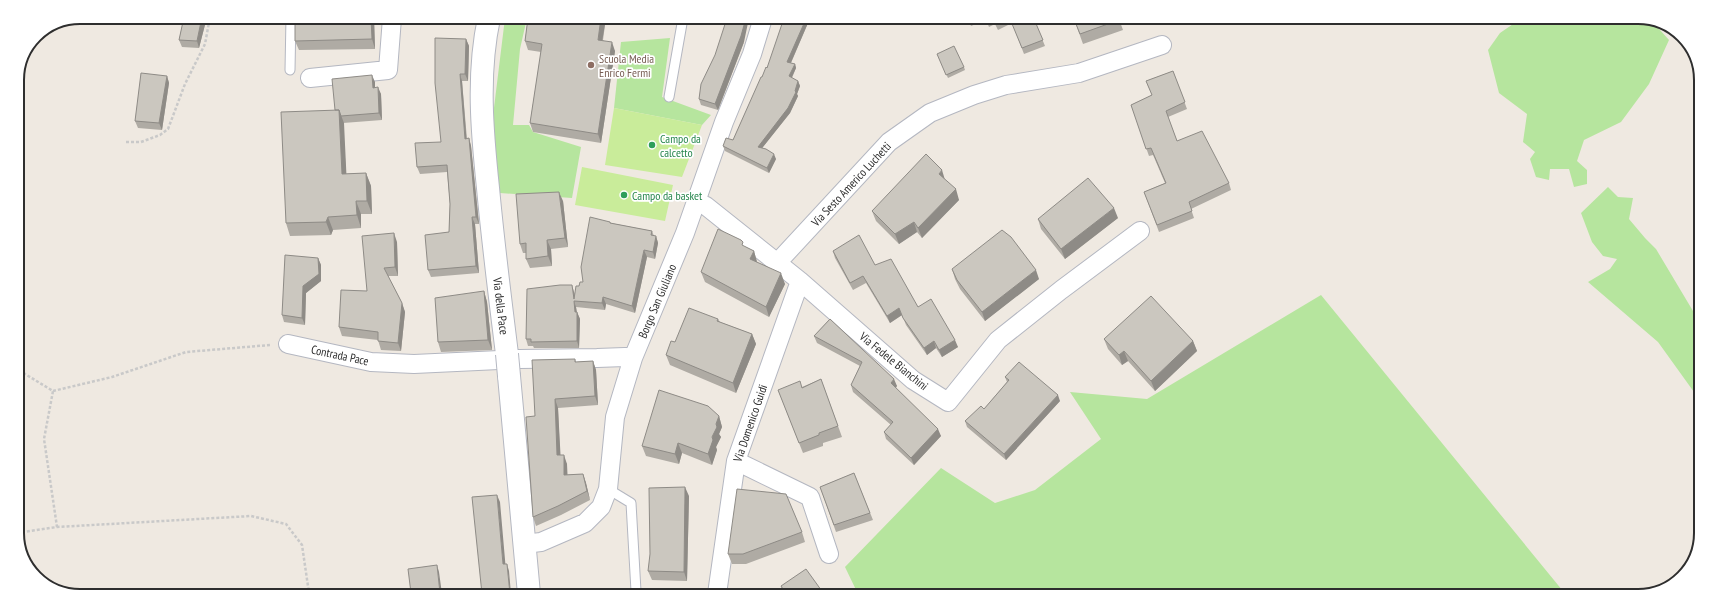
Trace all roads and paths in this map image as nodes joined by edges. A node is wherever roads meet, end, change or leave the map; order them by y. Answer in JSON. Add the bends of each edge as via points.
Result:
{"nodes":[{"id":1,"x":209,"y":24,"type":"edge"},
{"id":2,"x":291,"y":24,"type":"edge"},
{"id":3,"x":392,"y":24,"type":"edge"},
{"id":4,"x":488,"y":24,"type":"edge"},
{"id":5,"x":682,"y":24,"type":"edge"},
{"id":6,"x":761,"y":24,"type":"edge"},
{"id":7,"x":1162,"y":45,"type":"dead end"},
{"id":8,"x":290,"y":70,"type":"dead end"},
{"id":9,"x":310,"y":78,"type":"dead end"},
{"id":10,"x":669,"y":97,"type":"dead end"},
{"id":11,"x":126,"y":142,"type":"dead end"},
{"id":12,"x":696,"y":201,"type":"junction"},
{"id":13,"x":1140,"y":231,"type":"dead end"},
{"id":14,"x":777,"y":263,"type":"junction"},
{"id":15,"x":800,"y":282,"type":"junction"},
{"id":16,"x":288,"y":344,"type":"joint"},
{"id":17,"x":633,"y":358,"type":"junction"},
{"id":18,"x":24,"y":373,"type":"edge"},
{"id":19,"x":53,"y":391,"type":"junction"},
{"id":20,"x":736,"y":461,"type":"junction"},
{"id":21,"x":608,"y":489,"type":"junction"},
{"id":22,"x":57,"y":527,"type":"junction"},
{"id":23,"x":24,"y":531,"type":"edge"},
{"id":24,"x":524,"y":544,"type":"junction"},
{"id":25,"x":829,"y":554,"type":"dead end"},
{"id":26,"x":308,"y":589,"type":"edge"},
{"id":27,"x":528,"y":589,"type":"edge"},
{"id":28,"x":636,"y":589,"type":"edge"},
{"id":29,"x":718,"y":589,"type":"edge"}],
"edges":[{"from":1,"to":11,"type":"path","via":[[205,44],[185,84],[168,129],[141,142]]},
{"from":2,"to":8,"type":"lane"},
{"from":3,"to":9,"type":"street","via":[[388,70]]},
{"from":4,"to":24,"type":"main road","name":"Via della Pace","bridge":true,"via":[[482,59],[485,163],[507,354]]},
{"from":5,"to":10,"type":"lane"},
{"from":6,"to":12,"type":"street","name":"Borgo San Giuliano"},
{"from":7,"to":14,"type":"street","name":"Via Sesto Americo Luchetti","via":[[1079,73],[1006,85],[930,113],[889,142]]},
{"from":12,"to":14,"type":"street","name":"Via Fedele Bianchini","via":[[706,206]]},
{"from":12,"to":17,"type":"street","name":"Borgo San Giuliano"},
{"from":13,"to":15,"type":"street","name":"Via Fedele Bianchini","via":[[998,340],[948,402],[913,380]]},
{"from":14,"to":15,"type":"street","name":"Via Fedele Bianchini"},
{"from":15,"to":20,"type":"street","name":"Via Domenico Guidi"},
{"from":16,"to":17,"type":"street","name":"Contrada Pace","via":[[371,362],[414,364],[519,359]]},
{"from":16,"to":19,"type":"path","via":[[186,352],[112,377]]},
{"from":17,"to":21,"type":"street","name":"Borgo San Giuliano","via":[[615,417]]},
{"from":18,"to":19,"type":"path"},
{"from":19,"to":22,"type":"path","via":[[44,439]]},
{"from":20,"to":25,"type":"street","via":[[810,497]]},
{"from":20,"to":29,"type":"street","name":"Via Domenico Guidi"},
{"from":21,"to":24,"type":"street","name":"Borgo San Giuliano","via":[[601,507],[585,523],[540,542]]},
{"from":21,"to":28,"type":"lane","via":[[631,503]]},
{"from":22,"to":23,"type":"path"},
{"from":22,"to":26,"type":"path","via":[[251,516],[286,524],[302,545]]},
{"from":24,"to":27,"type":"main road","name":"Via della Pace"}]}
